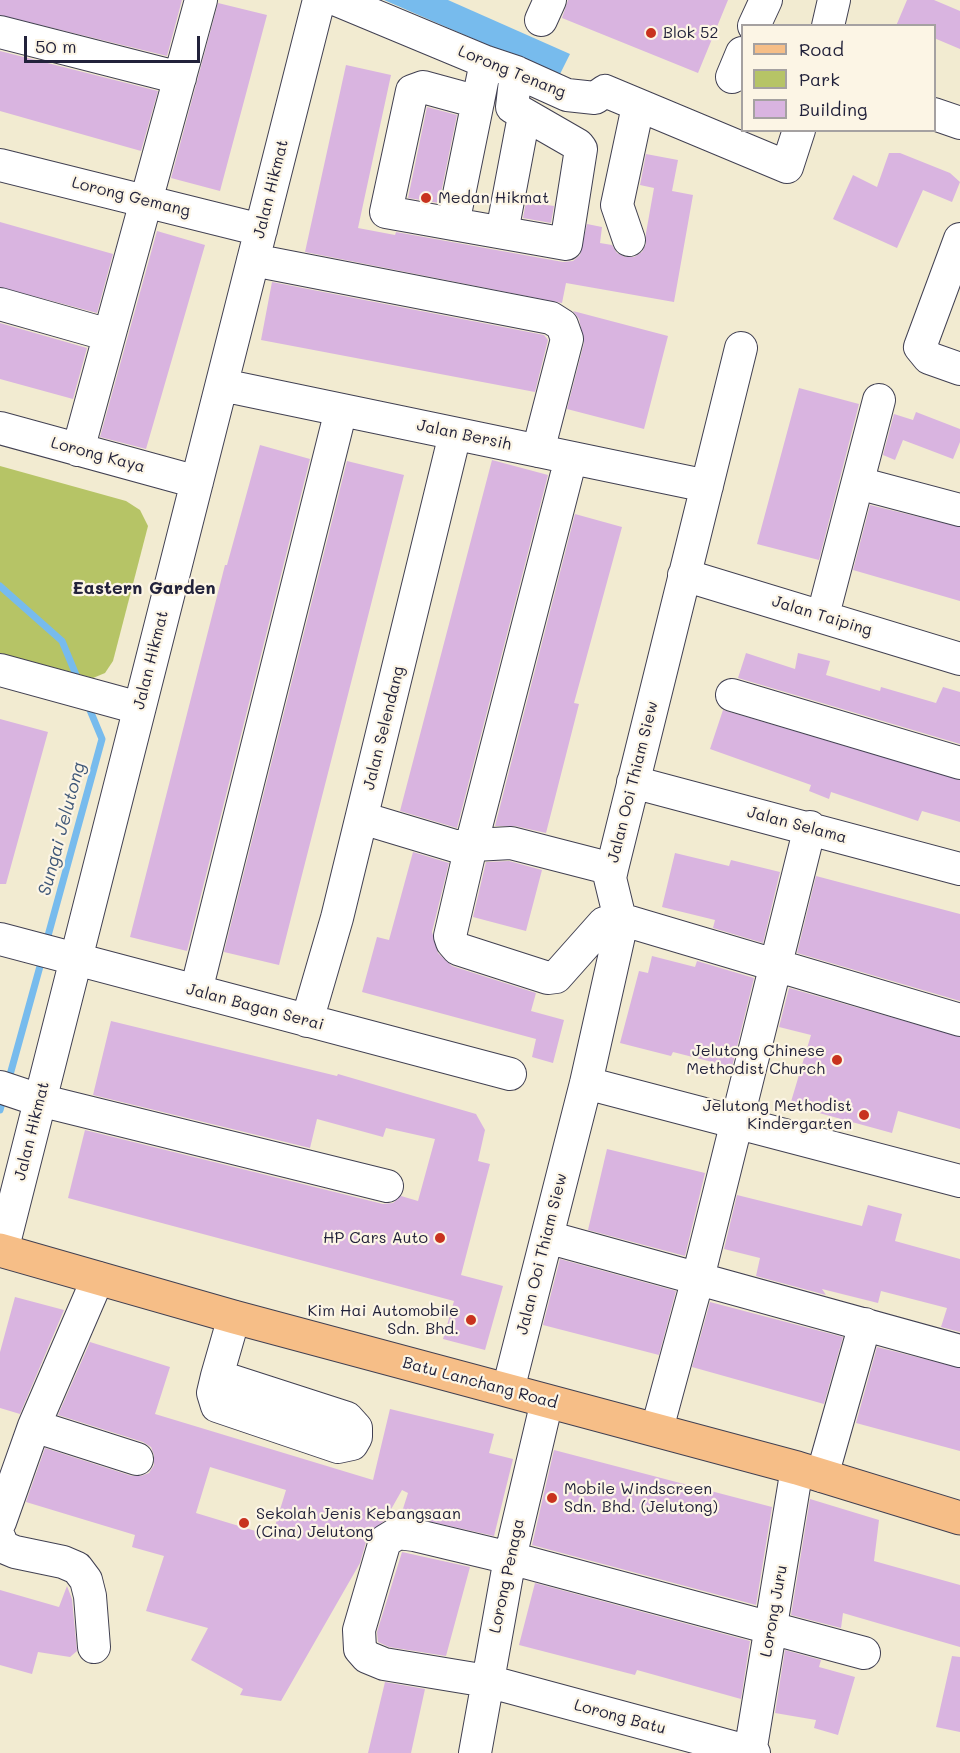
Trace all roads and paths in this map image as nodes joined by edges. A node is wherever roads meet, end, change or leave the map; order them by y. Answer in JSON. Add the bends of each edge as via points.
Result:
{"nodes":[{"id":1,"x":201,"y":0,"type":"edge"},
{"id":2,"x":320,"y":0,"type":"edge"},
{"id":3,"x":337,"y":0,"type":"edge"},
{"id":4,"x":766,"y":0,"type":"edge"},
{"id":5,"x":755,"y":24,"type":"edge"},
{"id":6,"x":0,"y":32,"type":"edge"},
{"id":7,"x":486,"y":62,"type":"junction"},
{"id":8,"x":516,"y":72,"type":"junction"},
{"id":9,"x":180,"y":78,"type":"junction"},
{"id":10,"x":478,"y":102,"type":"junction"},
{"id":11,"x":638,"y":106,"type":"junction"},
{"id":12,"x":936,"y":115,"type":"edge"},
{"id":13,"x":524,"y":116,"type":"junction"},
{"id":14,"x":960,"y":123,"type":"edge"},
{"id":15,"x":798,"y":132,"type":"edge"},
{"id":16,"x":0,"y":165,"type":"edge"},
{"id":17,"x":146,"y":201,"type":"junction"},
{"id":18,"x":453,"y":224,"type":"junction"},
{"id":19,"x":502,"y":232,"type":"junction"},
{"id":20,"x":960,"y":239,"type":"edge"},
{"id":21,"x":629,"y":240,"type":"dead end"},
{"id":22,"x":257,"y":245,"type":"junction"},
{"id":23,"x":0,"y":304,"type":"edge"},
{"id":24,"x":109,"y":335,"type":"junction"},
{"id":25,"x":741,"y":348,"type":"dead end"},
{"id":26,"x":948,"y":365,"type":"edge"},
{"id":27,"x":222,"y":385,"type":"junction"},
{"id":28,"x":879,"y":400,"type":"dead end"},
{"id":29,"x":341,"y":410,"type":"junction"},
{"id":30,"x":0,"y":428,"type":"edge"},
{"id":31,"x":455,"y":434,"type":"junction"},
{"id":32,"x":78,"y":450,"type":"junction"},
{"id":33,"x":538,"y":451,"type":"junction"},
{"id":34,"x":571,"y":458,"type":"junction"},
{"id":35,"x":197,"y":482,"type":"junction"},
{"id":36,"x":858,"y":483,"type":"junction"},
{"id":37,"x":707,"y":486,"type":"junction"},
{"id":38,"x":960,"y":510,"type":"edge"},
{"id":39,"x":684,"y":575,"type":"junction"},
{"id":40,"x":823,"y":615,"type":"junction"},
{"id":41,"x":960,"y":659,"type":"edge"},
{"id":42,"x":0,"y":670,"type":"edge"},
{"id":43,"x":732,"y":695,"type":"dead end"},
{"id":44,"x":127,"y":705,"type":"junction"},
{"id":45,"x":960,"y":763,"type":"edge"},
{"id":46,"x":633,"y":782,"type":"junction"},
{"id":47,"x":362,"y":818,"type":"junction"},
{"id":48,"x":810,"y":828,"type":"junction"},
{"id":49,"x":471,"y":846,"type":"junction"},
{"id":50,"x":612,"y":869,"type":"junction"},
{"id":51,"x":960,"y":869,"type":"edge"},
{"id":52,"x":620,"y":919,"type":"junction"},
{"id":53,"x":13,"y":943,"type":"edge"},
{"id":54,"x":71,"y":958,"type":"junction"},
{"id":55,"x":776,"y":966,"type":"junction"},
{"id":56,"x":196,"y":991,"type":"junction"},
{"id":57,"x":960,"y":1020,"type":"edge"},
{"id":58,"x":307,"y":1021,"type":"junction"},
{"id":59,"x":510,"y":1074,"type":"dead end"},
{"id":60,"x":586,"y":1083,"type":"junction"},
{"id":61,"x":22,"y":1094,"type":"edge"},
{"id":62,"x":737,"y":1123,"type":"junction"},
{"id":63,"x":960,"y":1181,"type":"edge"},
{"id":64,"x":387,"y":1186,"type":"dead end"},
{"id":65,"x":547,"y":1237,"type":"junction"},
{"id":66,"x":1,"y":1250,"type":"edge"},
{"id":67,"x":98,"y":1278,"type":"junction"},
{"id":68,"x":698,"y":1278,"type":"junction"},
{"id":69,"x":234,"y":1317,"type":"junction"},
{"id":70,"x":865,"y":1324,"type":"junction"},
{"id":71,"x":960,"y":1351,"type":"edge"},
{"id":72,"x":217,"y":1376,"type":"dead end"},
{"id":73,"x":508,"y":1390,"type":"junction"},
{"id":74,"x":547,"y":1401,"type":"junction"},
{"id":75,"x":34,"y":1426,"type":"junction"},
{"id":76,"x":657,"y":1429,"type":"junction"},
{"id":77,"x":137,"y":1459,"type":"dead end"},
{"id":78,"x":810,"y":1472,"type":"junction"},
{"id":79,"x":960,"y":1518,"type":"edge"},
{"id":80,"x":0,"y":1522,"type":"edge"},
{"id":81,"x":0,"y":1539,"type":"edge"},
{"id":82,"x":510,"y":1558,"type":"junction"},
{"id":83,"x":771,"y":1627,"type":"junction"},
{"id":84,"x":94,"y":1647,"type":"dead end"},
{"id":85,"x":864,"y":1653,"type":"dead end"},
{"id":86,"x":487,"y":1681,"type":"junction"},
{"id":87,"x":475,"y":1753,"type":"edge"},
{"id":88,"x":751,"y":1753,"type":"edge"}],
"edges":[{"from":1,"to":9,"type":"street"},
{"from":2,"to":22,"type":"street","name":"Jalan Hikmat"},
{"from":3,"to":7,"type":"street","name":"Lorong Tenang"},
{"from":4,"to":5,"type":"street"},
{"from":6,"to":9,"type":"street"},
{"from":7,"to":8,"type":"street","name":"Lorong Tenang"},
{"from":7,"to":10,"type":"street"},
{"from":8,"to":11,"type":"street","name":"Lorong Tenang","via":[[567,95],[595,98],[605,91]]},
{"from":8,"to":13,"type":"street","via":[[512,107]]},
{"from":9,"to":17,"type":"street"},
{"from":10,"to":18,"type":"street"},
{"from":10,"to":18,"type":"street","via":[[423,87],[412,91],[386,212]]},
{"from":11,"to":15,"type":"street","name":"Lorong Tenang","via":[[787,167]]},
{"from":11,"to":21,"type":"street","via":[[617,205]]},
{"from":12,"to":14,"type":"street"},
{"from":13,"to":19,"type":"street"},
{"from":13,"to":19,"type":"street","via":[[581,149],[566,244]]},
{"from":16,"to":17,"type":"street","name":"Lorong Gemang"},
{"from":17,"to":22,"type":"street","name":"Lorong Gemang"},
{"from":17,"to":24,"type":"street"},
{"from":18,"to":19,"type":"street"},
{"from":20,"to":26,"type":"street","via":[[921,340],[923,353]]},
{"from":22,"to":27,"type":"street","name":"Jalan Hikmat"},
{"from":22,"to":33,"type":"street","name":"Lorong Gemang","via":[[550,318],[562,325],[567,339]]},
{"from":23,"to":24,"type":"street"},
{"from":24,"to":32,"type":"street"},
{"from":25,"to":37,"type":"street","name":"Jalan Ooi Thiam Siew"},
{"from":27,"to":29,"type":"street","name":"Jalan Bersih"},
{"from":27,"to":35,"type":"street","name":"Jalan Hikmat"},
{"from":28,"to":36,"type":"street"},
{"from":29,"to":31,"type":"street","name":"Jalan Bersih"},
{"from":29,"to":56,"type":"street"},
{"from":30,"to":32,"type":"street","name":"Lorong Kaya"},
{"from":31,"to":33,"type":"street","name":"Jalan Bersih"},
{"from":31,"to":47,"type":"street","name":"Jalan Selendang"},
{"from":32,"to":35,"type":"street","name":"Lorong Kaya"},
{"from":33,"to":34,"type":"street","name":"Jalan Bersih"},
{"from":34,"to":37,"type":"street","name":"Jalan Bersih"},
{"from":34,"to":49,"type":"street"},
{"from":35,"to":44,"type":"street","name":"Jalan Hikmat"},
{"from":36,"to":38,"type":"street"},
{"from":36,"to":40,"type":"street"},
{"from":37,"to":39,"type":"street","name":"Jalan Ooi Thiam Siew"},
{"from":39,"to":40,"type":"street","name":"Jalan Taiping"},
{"from":39,"to":46,"type":"street","name":"Jalan Ooi Thiam Siew"},
{"from":40,"to":41,"type":"street","name":"Jalan Taiping"},
{"from":42,"to":44,"type":"street"},
{"from":43,"to":45,"type":"street"},
{"from":44,"to":54,"type":"street","name":"Jalan Hikmat"},
{"from":46,"to":48,"type":"street","name":"Jalan Selama"},
{"from":46,"to":50,"type":"street","name":"Jalan Ooi Thiam Siew"},
{"from":47,"to":49,"type":"street","via":[[455,846]]},
{"from":47,"to":58,"type":"street","name":"Jalan Selendang"},
{"from":48,"to":51,"type":"street","name":"Jalan Selama"},
{"from":48,"to":55,"type":"street"},
{"from":49,"to":50,"type":"street","via":[[511,843]]},
{"from":49,"to":52,"type":"street","via":[[450,936],[458,949],[548,978],[556,977],[604,923]]},
{"from":50,"to":52,"type":"street","name":"Jalan Ooi Thiam Siew","via":[[610,878]]},
{"from":52,"to":55,"type":"street"},
{"from":52,"to":60,"type":"street","name":"Jalan Ooi Thiam Siew"},
{"from":53,"to":54,"type":"street","name":"Jalan Bagan Serai"},
{"from":54,"to":56,"type":"street","name":"Jalan Bagan Serai"},
{"from":54,"to":61,"type":"street","name":"Jalan Hikmat"},
{"from":55,"to":57,"type":"street"},
{"from":55,"to":62,"type":"street"},
{"from":56,"to":58,"type":"street","name":"Jalan Bagan Serai"},
{"from":58,"to":59,"type":"street","name":"Jalan Bagan Serai"},
{"from":60,"to":62,"type":"street"},
{"from":60,"to":65,"type":"street","name":"Jalan Ooi Thiam Siew"},
{"from":61,"to":64,"type":"street"},
{"from":61,"to":66,"type":"street","name":"Jalan Hikmat"},
{"from":62,"to":63,"type":"street"},
{"from":62,"to":68,"type":"street"},
{"from":65,"to":68,"type":"street"},
{"from":65,"to":73,"type":"street","name":"Jalan Ooi Thiam Siew"},
{"from":66,"to":67,"type":"main road","name":"Batu Lanchang Road"},
{"from":67,"to":69,"type":"main road","name":"Batu Lanchang Road"},
{"from":67,"to":75,"type":"street"},
{"from":68,"to":70,"type":"street"},
{"from":68,"to":76,"type":"street"},
{"from":69,"to":72,"type":"street"},
{"from":69,"to":73,"type":"main road","name":"Batu Lanchang Road"},
{"from":70,"to":71,"type":"street"},
{"from":70,"to":78,"type":"street","name":"Lorong Juru"},
{"from":73,"to":74,"type":"main road","name":"Batu Lanchang Road"},
{"from":74,"to":76,"type":"main road","name":"Batu Lanchang Road"},
{"from":74,"to":82,"type":"street","name":"Lorong Penaga"},
{"from":75,"to":77,"type":"street"},
{"from":75,"to":80,"type":"street"},
{"from":76,"to":78,"type":"main road","name":"Batu Lanchang Road"},
{"from":78,"to":79,"type":"main road","name":"Batu Lanchang Road"},
{"from":78,"to":83,"type":"street","name":"Lorong Juru"},
{"from":81,"to":84,"type":"street","via":[[3,1547],[15,1552],[77,1568],[86,1580],[90,1596]]},
{"from":82,"to":83,"type":"street"},
{"from":82,"to":86,"type":"street","name":"Lorong Penaga"},
{"from":82,"to":86,"type":"street","name":"Lorong Batu","via":[[398,1533],[385,1541],[359,1630],[360,1649],[367,1657],[384,1664]]},
{"from":83,"to":85,"type":"street"},
{"from":83,"to":88,"type":"street","name":"Lorong Juru"},
{"from":86,"to":87,"type":"street","name":"Lorong Penaga"},
{"from":86,"to":88,"type":"street","name":"Lorong Batu"}]}
